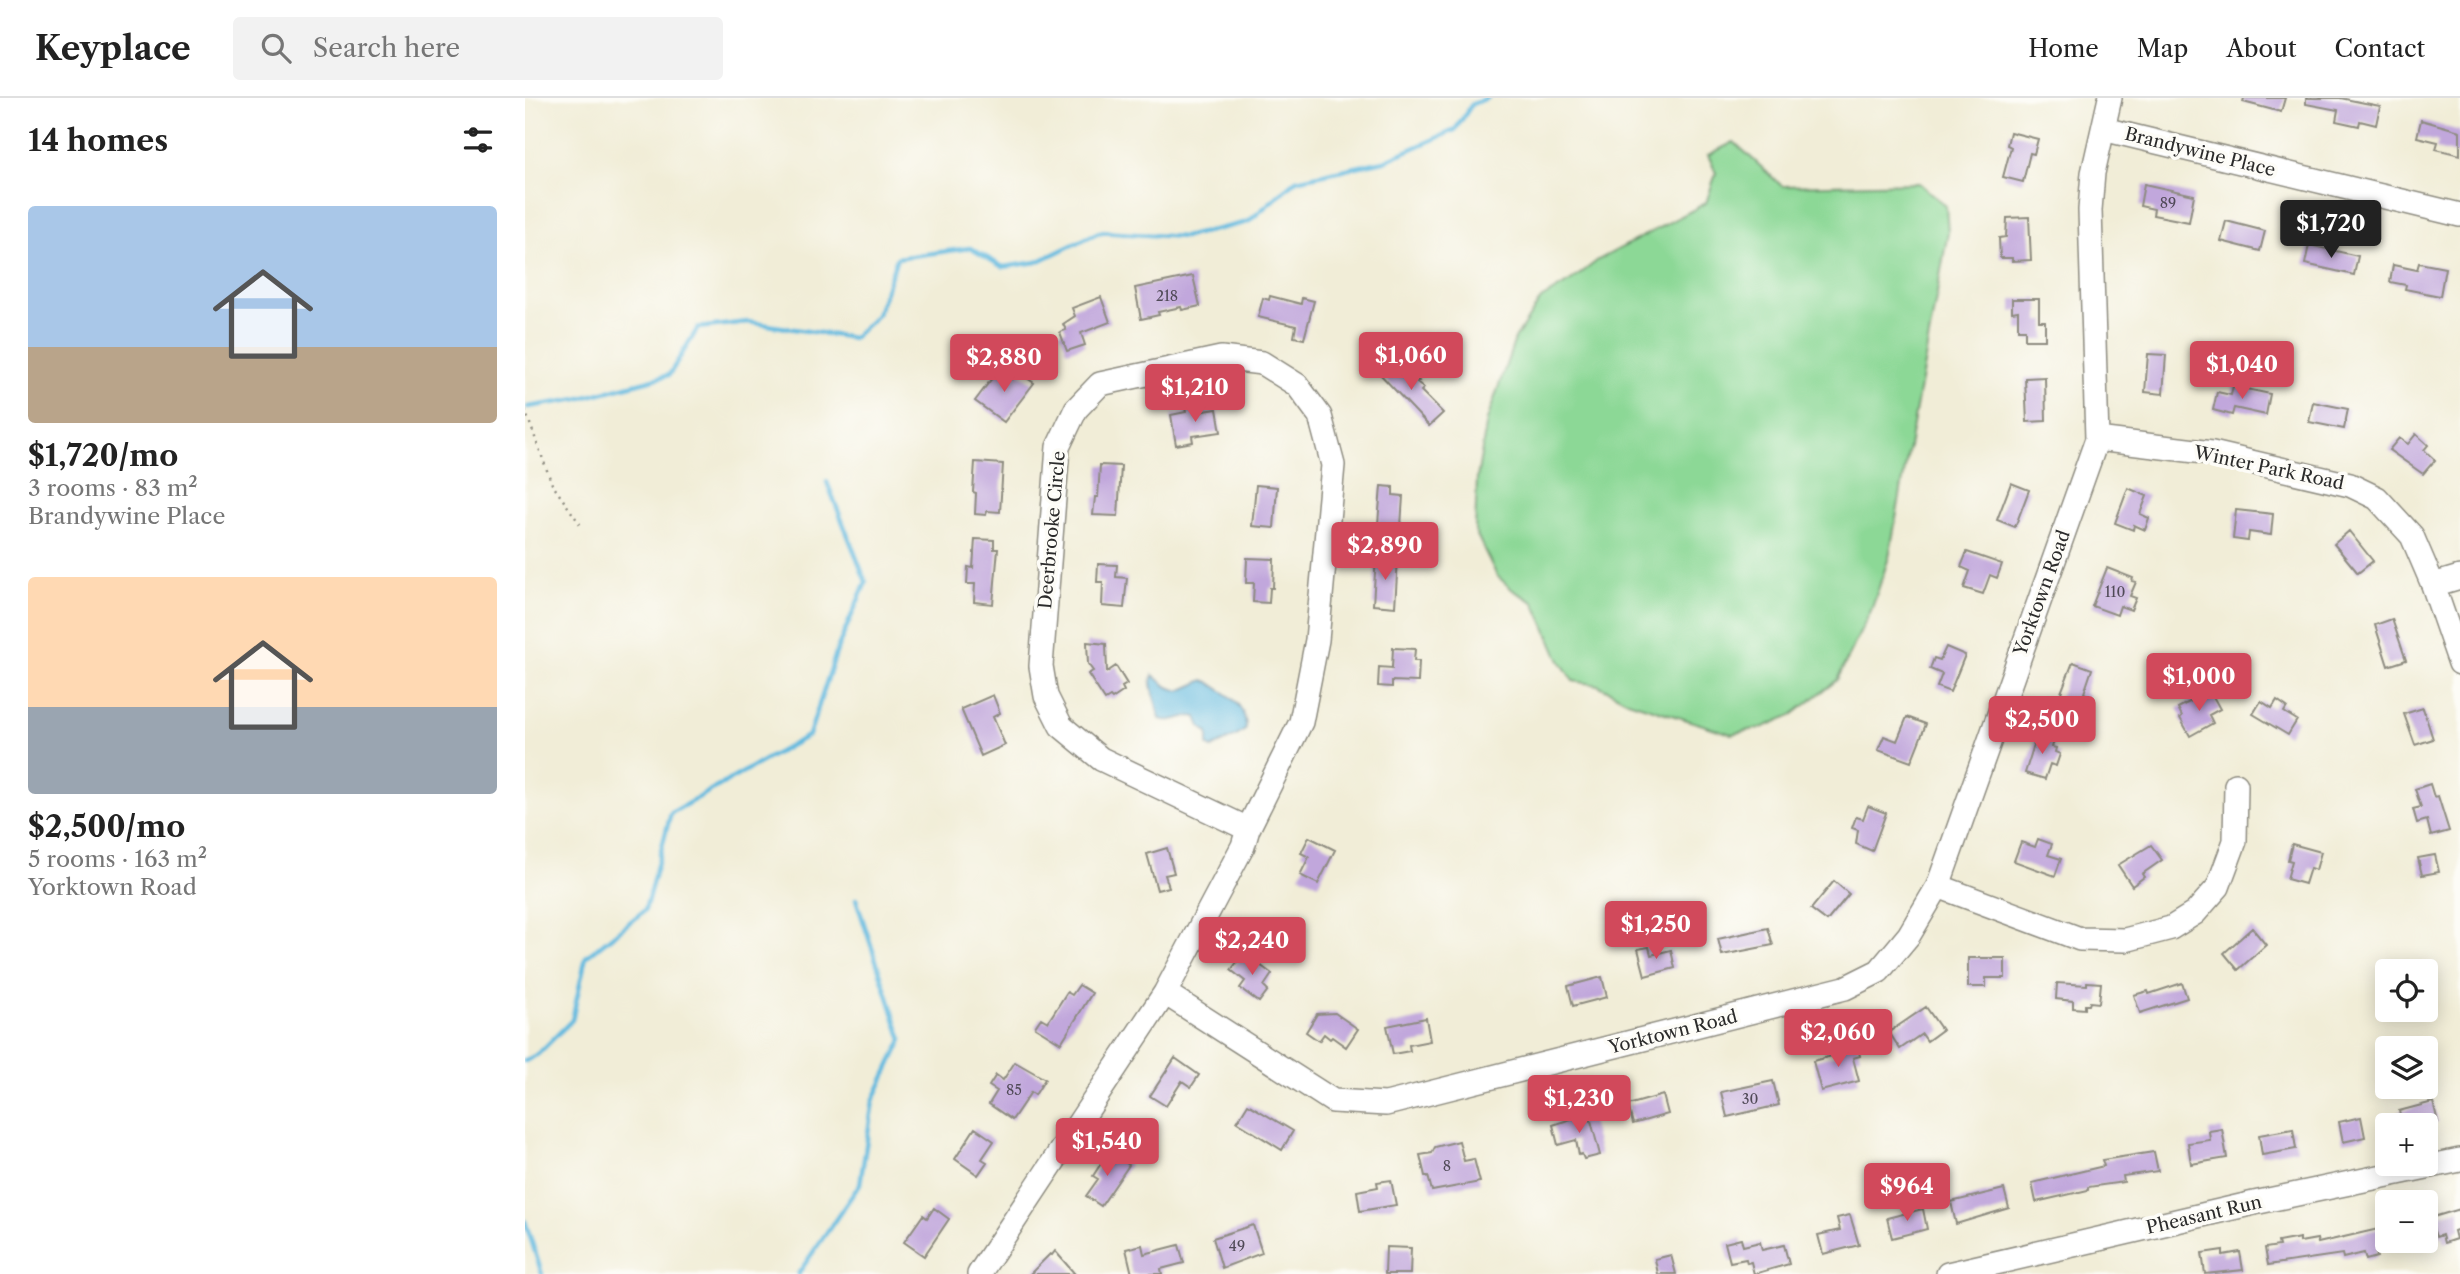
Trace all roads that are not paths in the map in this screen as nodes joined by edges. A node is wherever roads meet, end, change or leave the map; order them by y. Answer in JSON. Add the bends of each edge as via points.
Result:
{"nodes":[{"id":1,"x":2110,"y":98,"type":"edge"},
{"id":2,"x":2103,"y":129,"type":"junction"},
{"id":3,"x":2460,"y":215,"type":"edge"},
{"id":4,"x":2097,"y":439,"type":"junction"},
{"id":5,"x":2460,"y":577,"type":"edge"},
{"id":6,"x":2433,"y":585,"type":"junction"},
{"id":7,"x":2460,"y":663,"type":"edge"},
{"id":8,"x":2236,"y":785,"type":"dead end"},
{"id":9,"x":1248,"y":829,"type":"junction"},
{"id":10,"x":1938,"y":886,"type":"junction"},
{"id":11,"x":1165,"y":993,"type":"junction"},
{"id":12,"x":2460,"y":1160,"type":"edge"},
{"id":13,"x":979,"y":1274,"type":"edge"},
{"id":14,"x":1948,"y":1274,"type":"edge"}],
"edges":[{"from":1,"to":2,"type":"street","name":"Yorktown Road"},
{"from":2,"to":3,"type":"street","name":"Brandywine Place"},
{"from":2,"to":4,"type":"street","name":"Yorktown Road","via":[[2090,210]]},
{"from":4,"to":6,"type":"street","name":"Winter Park Road","via":[[2212,453],[2350,485],[2377,498],[2411,536]]},
{"from":4,"to":10,"type":"street","name":"Yorktown Road"},
{"from":5,"to":6,"type":"street"},
{"from":6,"to":7,"type":"street","name":"Winter Park Road"},
{"from":8,"to":10,"type":"street","via":[[2235,841],[2218,887],[2195,913],[2171,928],[2125,940],[2080,939]]},
{"from":9,"to":9,"type":"street","name":"Deerbrooke Circle","via":[[1101,759],[1061,726],[1046,696],[1041,666],[1058,447],[1076,409],[1100,384],[1221,358],[1262,363],[1297,385],[1320,416],[1333,465],[1317,640],[1301,722]]},
{"from":9,"to":11,"type":"street","name":"Deerbrooke Circle"},
{"from":10,"to":11,"type":"street","name":"Yorktown Road","via":[[1909,935],[1879,971],[1845,988],[1386,1104],[1333,1101]]},
{"from":11,"to":13,"type":"street","name":"Deerbrooke Circle"},
{"from":12,"to":14,"type":"street","name":"Pheasant Run"}]}
